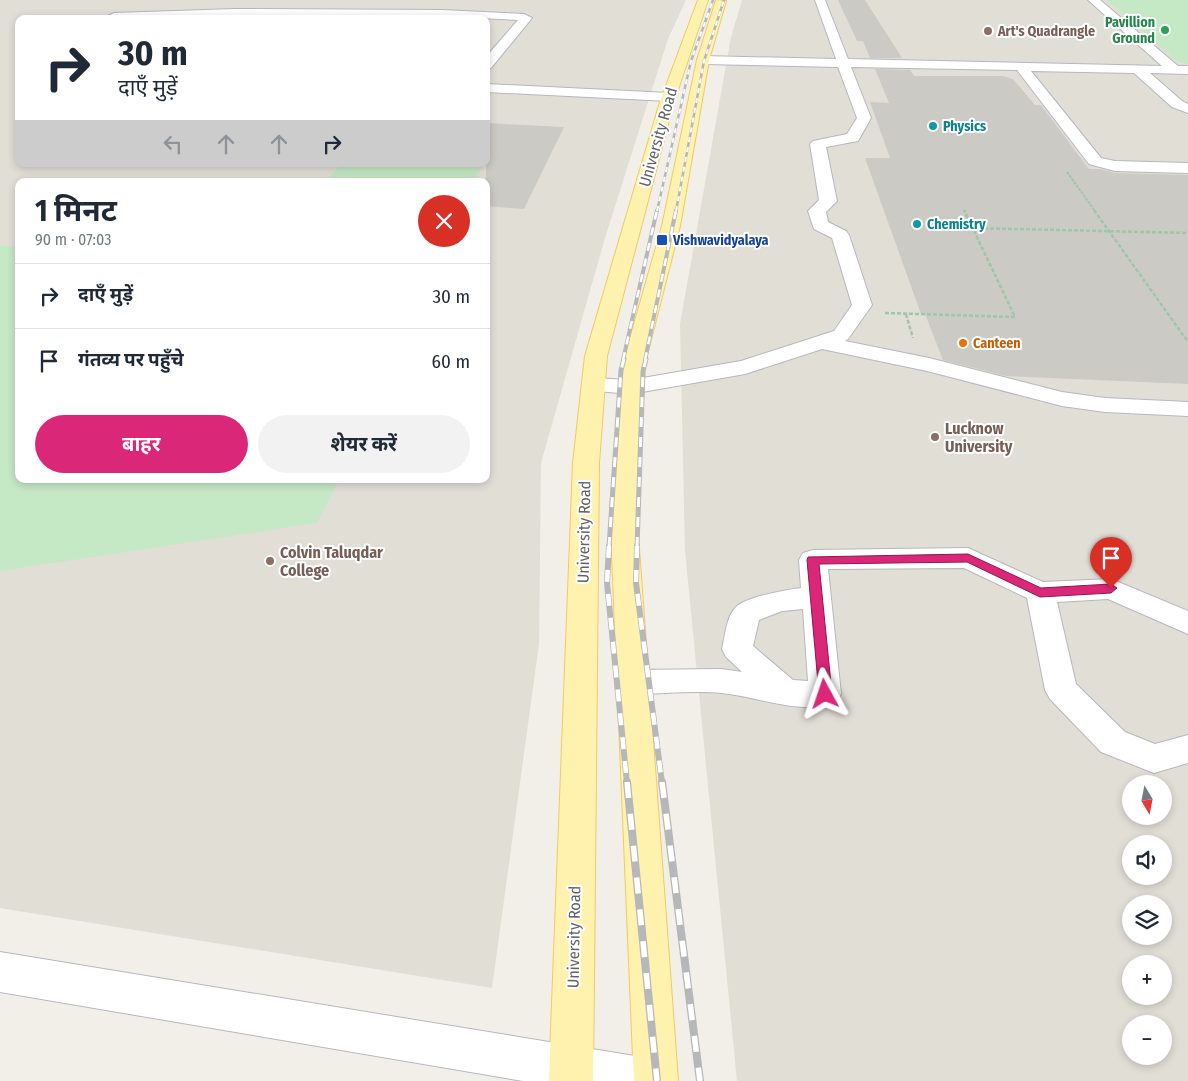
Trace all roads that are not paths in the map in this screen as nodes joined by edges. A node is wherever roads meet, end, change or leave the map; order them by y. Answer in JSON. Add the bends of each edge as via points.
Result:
{"nodes":[{"id":1,"x":703,"y":0,"type":"edge"},
{"id":2,"x":722,"y":0,"type":"edge"},
{"id":3,"x":820,"y":0,"type":"edge"},
{"id":4,"x":1093,"y":0,"type":"edge"},
{"id":5,"x":145,"y":4,"type":"dead end"},
{"id":6,"x":116,"y":15,"type":"edge"},
{"id":7,"x":150,"y":15,"type":"edge"},
{"id":8,"x":483,"y":15,"type":"edge"},
{"id":9,"x":490,"y":15,"type":"edge"},
{"id":10,"x":490,"y":59,"type":"edge"},
{"id":11,"x":703,"y":60,"type":"junction"},
{"id":12,"x":845,"y":63,"type":"junction"},
{"id":13,"x":1022,"y":68,"type":"junction"},
{"id":14,"x":1136,"y":69,"type":"junction"},
{"id":15,"x":1181,"y":70,"type":"edge"},
{"id":16,"x":490,"y":88,"type":"edge"},
{"id":17,"x":659,"y":97,"type":"junction"},
{"id":18,"x":1188,"y":109,"type":"edge"},
{"id":19,"x":1188,"y":168,"type":"edge"},
{"id":20,"x":821,"y":342,"type":"junction"},
{"id":21,"x":593,"y":385,"type":"junction"},
{"id":22,"x":631,"y":386,"type":"junction"},
{"id":23,"x":1188,"y":409,"type":"edge"},
{"id":24,"x":1040,"y":592,"type":"junction"},
{"id":25,"x":816,"y":597,"type":"junction"},
{"id":26,"x":1188,"y":623,"type":"edge"},
{"id":27,"x":633,"y":682,"type":"junction"},
{"id":28,"x":786,"y":692,"type":"junction"},
{"id":29,"x":1188,"y":749,"type":"edge"},
{"id":30,"x":0,"y":972,"type":"edge"},
{"id":31,"x":571,"y":1074,"type":"edge"},
{"id":32,"x":654,"y":1081,"type":"edge"}],
"edges":[{"from":1,"to":17,"type":"main road","name":"University Road"},
{"from":2,"to":11,"type":"main road","name":"University Road"},
{"from":3,"to":12,"type":"street"},
{"from":4,"to":15,"type":"street"},
{"from":5,"to":6,"type":"street"},
{"from":7,"to":8,"type":"street","via":[[295,12]]},
{"from":9,"to":10,"type":"street","via":[[526,18]]},
{"from":11,"to":12,"type":"street"},
{"from":11,"to":22,"type":"main road","name":"University Road","via":[[671,226],[634,363]]},
{"from":12,"to":13,"type":"street"},
{"from":12,"to":20,"type":"street","via":[[864,118],[853,138],[818,144],[828,201],[817,211],[820,225],[840,235],[862,305],[841,335]]},
{"from":13,"to":14,"type":"street"},
{"from":13,"to":19,"type":"street","via":[[1095,161],[1115,166]]},
{"from":14,"to":15,"type":"street"},
{"from":14,"to":18,"type":"street","via":[[1177,104]]},
{"from":16,"to":17,"type":"street"},
{"from":17,"to":21,"type":"main road","name":"University Road","via":[[596,356]]},
{"from":20,"to":22,"type":"street","via":[[745,367]]},
{"from":20,"to":23,"type":"street","via":[[1062,399],[1105,405]]},
{"from":21,"to":22,"type":"street"},
{"from":21,"to":31,"type":"main road","name":"University Road","via":[[586,463]]},
{"from":22,"to":27,"type":"main road","name":"University Road","via":[[623,508]]},
{"from":24,"to":25,"type":"street","via":[[968,558],[812,560]]},
{"from":24,"to":26,"type":"street","via":[[1111,588]]},
{"from":24,"to":29,"type":"street","via":[[1061,690],[1113,742],[1154,759]]},
{"from":25,"to":28,"type":"street","via":[[825,694]]},
{"from":25,"to":28,"type":"street","via":[[778,601],[746,614],[737,649]]},
{"from":27,"to":28,"type":"street","via":[[721,681]]},
{"from":27,"to":32,"type":"main road","name":"University Road"},
{"from":30,"to":31,"type":"street"},
{"from":31,"to":32,"type":"street"}]}
